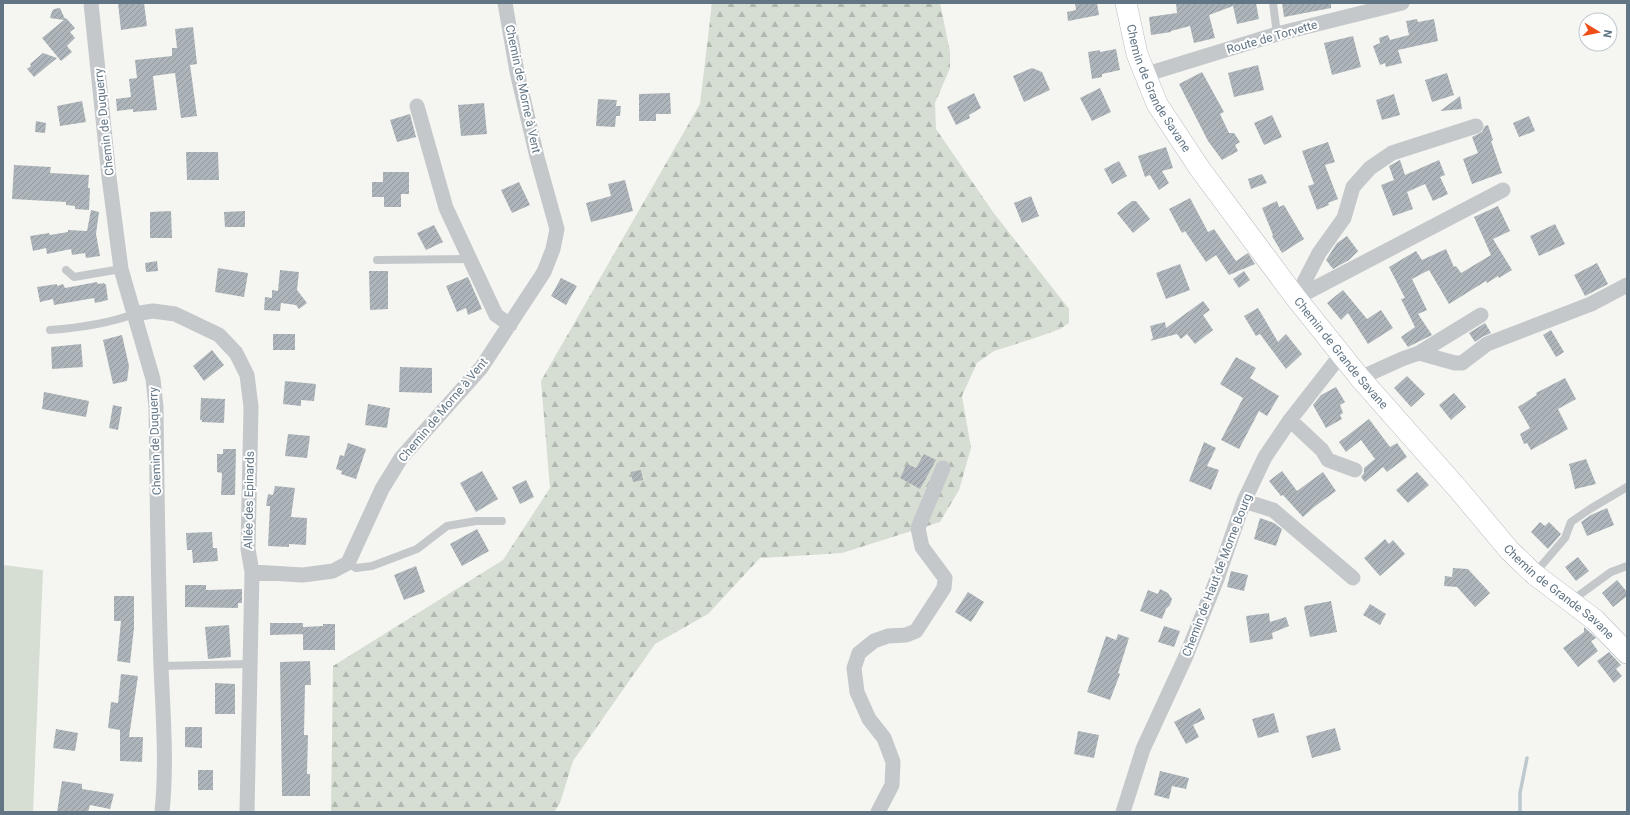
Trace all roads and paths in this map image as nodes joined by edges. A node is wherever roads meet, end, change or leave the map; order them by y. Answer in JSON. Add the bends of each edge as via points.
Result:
{"nodes":[{"id":1,"x":91,"y":3,"type":"edge"},
{"id":2,"x":505,"y":3,"type":"edge"},
{"id":3,"x":1126,"y":3,"type":"edge"},
{"id":4,"x":1273,"y":3,"type":"edge"},
{"id":5,"x":1402,"y":3,"type":"edge"},
{"id":6,"x":1277,"y":34,"type":"junction"},
{"id":7,"x":1144,"y":75,"type":"junction"},
{"id":8,"x":417,"y":106,"type":"dead end"},
{"id":9,"x":1476,"y":126,"type":"dead end"},
{"id":10,"x":1503,"y":190,"type":"dead end"},
{"id":11,"x":469,"y":259,"type":"junction"},
{"id":12,"x":377,"y":260,"type":"dead end"},
{"id":13,"x":121,"y":269,"type":"junction"},
{"id":14,"x":66,"y":270,"type":"dead end"},
{"id":15,"x":1627,"y":285,"type":"edge"},
{"id":16,"x":1296,"y":298,"type":"junction"},
{"id":17,"x":134,"y":314,"type":"junction"},
{"id":18,"x":1481,"y":315,"type":"dead end"},
{"id":19,"x":510,"y":325,"type":"junction"},
{"id":20,"x":50,"y":330,"type":"dead end"},
{"id":21,"x":1419,"y":353,"type":"junction"},
{"id":22,"x":1342,"y":356,"type":"junction"},
{"id":23,"x":1360,"y":378,"type":"junction"},
{"id":24,"x":1290,"y":420,"type":"junction"},
{"id":25,"x":944,"y":468,"type":"dead end"},
{"id":26,"x":1355,"y":470,"type":"dead end"},
{"id":27,"x":1627,"y":488,"type":"edge"},
{"id":28,"x":1244,"y":501,"type":"junction"},
{"id":29,"x":502,"y":521,"type":"dead end"},
{"id":30,"x":348,"y":563,"type":"junction"},
{"id":31,"x":1627,"y":566,"type":"edge"},
{"id":32,"x":252,"y":572,"type":"junction"},
{"id":33,"x":1534,"y":574,"type":"junction"},
{"id":34,"x":1353,"y":578,"type":"dead end"},
{"id":35,"x":1571,"y":602,"type":"junction"},
{"id":36,"x":1625,"y":647,"type":"edge"},
{"id":37,"x":249,"y":664,"type":"junction"},
{"id":38,"x":161,"y":666,"type":"junction"},
{"id":39,"x":162,"y":812,"type":"edge"},
{"id":40,"x":247,"y":812,"type":"edge"},
{"id":41,"x":878,"y":812,"type":"edge"},
{"id":42,"x":1123,"y":812,"type":"edge"}],
"edges":[{"from":1,"to":13,"type":"street","name":"Chemin de Duquerry"},
{"from":2,"to":19,"type":"street","name":"Chemin de Morne à Vent","via":[[517,72],[557,229],[544,272]]},
{"from":3,"to":7,"type":"street","name":"Chemin de Grande Savane"},
{"from":4,"to":6,"type":"lane"},
{"from":5,"to":6,"type":"street","name":"Route de Torvette"},
{"from":6,"to":7,"type":"street","name":"Route de Torvette"},
{"from":7,"to":16,"type":"street","name":"Chemin de Grande Savane","via":[[1157,104],[1200,169]]},
{"from":8,"to":11,"type":"street","via":[[446,208]]},
{"from":9,"to":16,"type":"street","via":[[1392,153],[1370,168],[1353,187],[1344,218],[1319,253]]},
{"from":10,"to":16,"type":"street"},
{"from":11,"to":12,"type":"lane"},
{"from":11,"to":19,"type":"street","via":[[496,315]]},
{"from":13,"to":14,"type":"lane","via":[[74,277]]},
{"from":13,"to":17,"type":"street","name":"Chemin de Duquerry"},
{"from":15,"to":21,"type":"street","via":[[1591,304],[1487,344],[1462,363]]},
{"from":16,"to":22,"type":"street","name":"Chemin de Grande Savane"},
{"from":17,"to":20,"type":"lane","via":[[80,328]]},
{"from":17,"to":32,"type":"street","name":"Allée des Epinards","via":[[153,311],[175,314],[219,335],[236,353],[247,375],[251,407],[248,549]]},
{"from":17,"to":38,"type":"street","name":"Chemin de Duquerry","via":[[153,379],[156,407]]},
{"from":18,"to":21,"type":"street"},
{"from":19,"to":30,"type":"street","name":"Chemin de Morne à Vent","via":[[481,368],[401,458],[382,489]]},
{"from":21,"to":23,"type":"street"},
{"from":22,"to":23,"type":"street","name":"Chemin de Grande Savane"},
{"from":22,"to":24,"type":"street","name":"Chemin de Haut de Morne Bourg"},
{"from":23,"to":33,"type":"street","name":"Chemin de Grande Savane","via":[[1510,551]]},
{"from":24,"to":26,"type":"street","via":[[1322,450],[1328,460]]},
{"from":24,"to":28,"type":"street","name":"Chemin de Haut de Morne Bourg","via":[[1265,456]]},
{"from":25,"to":41,"type":"street","via":[[918,528],[922,547],[945,578],[944,588],[916,631],[874,641],[860,653],[854,668],[857,692],[869,719],[884,738],[893,762],[892,785]]},
{"from":27,"to":33,"type":"lane","via":[[1571,522],[1565,538]]},
{"from":28,"to":34,"type":"street","via":[[1273,510]]},
{"from":28,"to":42,"type":"street","name":"Chemin de Haut de Morne Bourg","via":[[1218,579],[1143,749]]},
{"from":29,"to":30,"type":"lane","via":[[476,521],[447,526],[417,549],[372,566],[356,568]]},
{"from":30,"to":32,"type":"street","via":[[333,571],[303,575]]},
{"from":31,"to":35,"type":"lane","via":[[1611,572]]},
{"from":32,"to":37,"type":"street","name":"Allée des Epinards"},
{"from":33,"to":35,"type":"street","name":"Chemin de Grande Savane"},
{"from":35,"to":36,"type":"street","name":"Chemin de Grande Savane"},
{"from":37,"to":38,"type":"lane"},
{"from":37,"to":40,"type":"street","name":"Allée des Epinards"},
{"from":38,"to":39,"type":"street","name":"Chemin de Duquerry","via":[[164,728]]}]}
